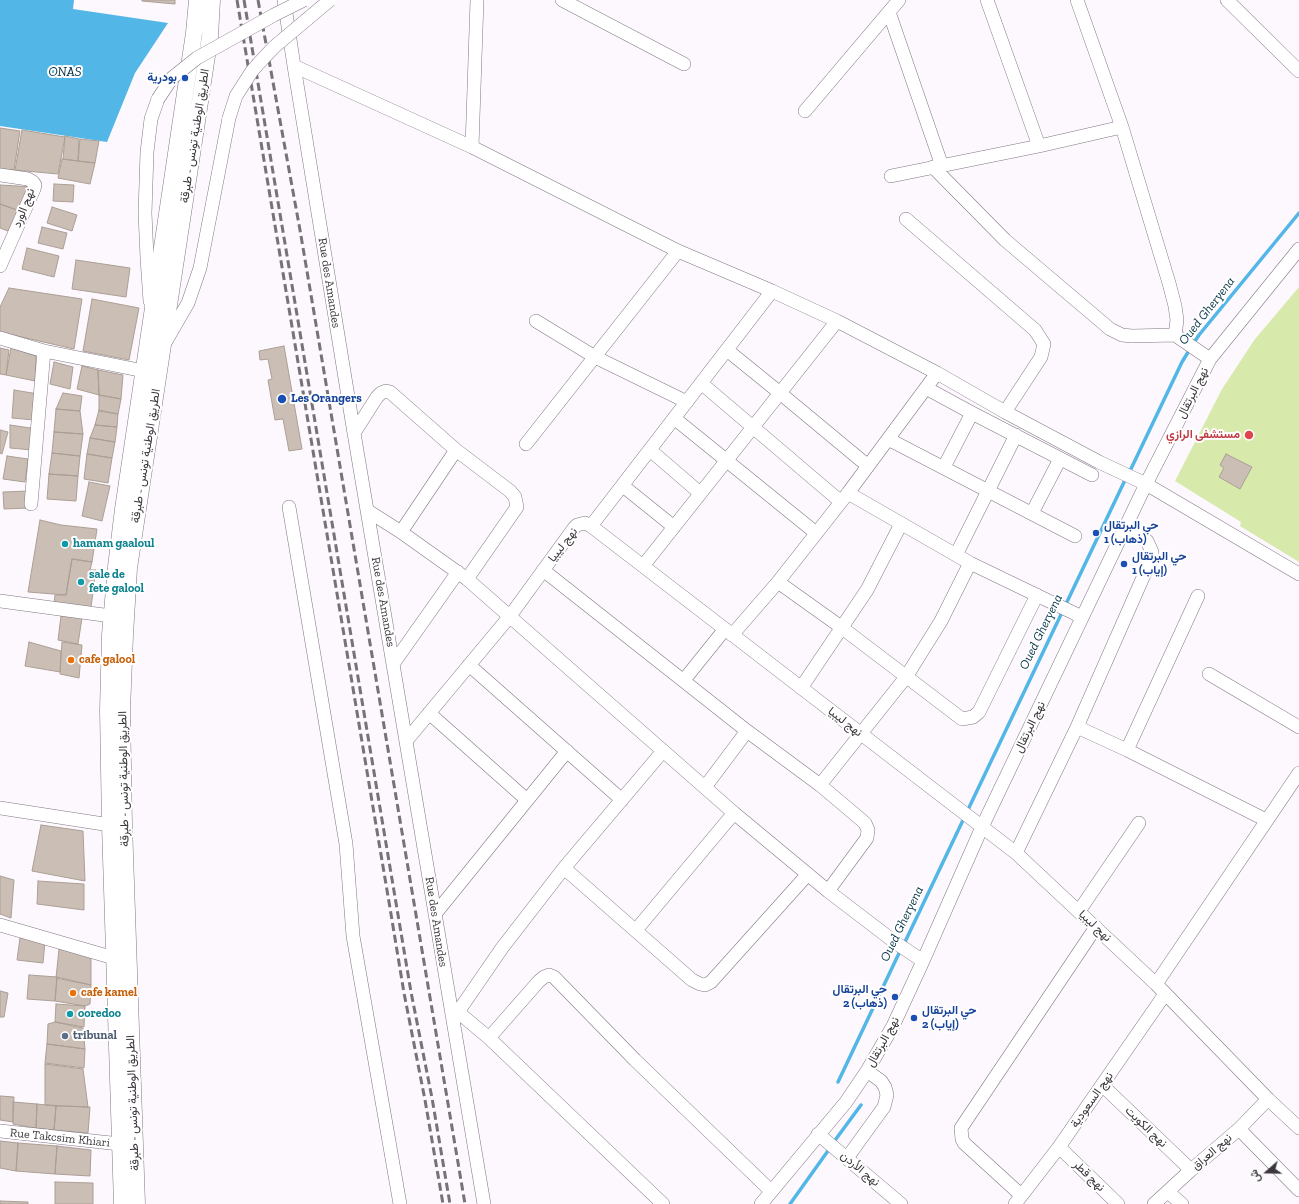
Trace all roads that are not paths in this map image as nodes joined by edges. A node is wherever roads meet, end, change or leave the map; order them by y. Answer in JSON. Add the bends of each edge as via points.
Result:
{"nodes":[{"id":1,"x":197,"y":0,"type":"edge"},
{"id":2,"x":212,"y":0,"type":"edge"},
{"id":3,"x":284,"y":0,"type":"edge"},
{"id":4,"x":304,"y":0,"type":"edge"},
{"id":5,"x":330,"y":0,"type":"edge"},
{"id":6,"x":477,"y":0,"type":"edge"},
{"id":7,"x":562,"y":0,"type":"edge"},
{"id":8,"x":900,"y":0,"type":"edge"},
{"id":9,"x":987,"y":0,"type":"edge"},
{"id":10,"x":1078,"y":0,"type":"edge"},
{"id":11,"x":1227,"y":0,"type":"edge"},
{"id":12,"x":889,"y":12,"type":"junction"},
{"id":13,"x":684,"y":64,"type":"dead end"},
{"id":14,"x":294,"y":66,"type":"junction"},
{"id":15,"x":1299,"y":71,"type":"edge"},
{"id":16,"x":805,"y":111,"type":"dead end"},
{"id":17,"x":1122,"y":127,"type":"junction"},
{"id":18,"x":1039,"y":146,"type":"junction"},
{"id":19,"x":472,"y":147,"type":"junction"},
{"id":20,"x":937,"y":166,"type":"junction"},
{"id":21,"x":0,"y":175,"type":"edge"},
{"id":22,"x":891,"y":176,"type":"dead end"},
{"id":23,"x":906,"y":219,"type":"dead end"},
{"id":24,"x":1299,"y":249,"type":"edge"},
{"id":25,"x":678,"y":251,"type":"junction"},
{"id":26,"x":0,"y":266,"type":"edge"},
{"id":27,"x":772,"y":291,"type":"junction"},
{"id":28,"x":536,"y":321,"type":"dead end"},
{"id":29,"x":837,"y":321,"type":"junction"},
{"id":30,"x":151,"y":328,"type":"junction"},
{"id":31,"x":1177,"y":336,"type":"junction"},
{"id":32,"x":0,"y":338,"type":"edge"},
{"id":33,"x":163,"y":346,"type":"junction"},
{"id":34,"x":726,"y":350,"type":"junction"},
{"id":35,"x":44,"y":351,"type":"junction"},
{"id":36,"x":1205,"y":355,"type":"junction"},
{"id":37,"x":595,"y":357,"type":"junction"},
{"id":38,"x":144,"y":371,"type":"junction"},
{"id":39,"x":937,"y":373,"type":"junction"},
{"id":40,"x":702,"y":383,"type":"junction"},
{"id":41,"x":926,"y":388,"type":"junction"},
{"id":42,"x":780,"y":393,"type":"junction"},
{"id":43,"x":687,"y":402,"type":"junction"},
{"id":44,"x":1005,"y":412,"type":"junction"},
{"id":45,"x":972,"y":413,"type":"junction"},
{"id":46,"x":674,"y":418,"type":"junction"},
{"id":47,"x":753,"y":428,"type":"junction"},
{"id":48,"x":354,"y":433,"type":"junction"},
{"id":49,"x":1016,"y":435,"type":"junction"},
{"id":50,"x":888,"y":439,"type":"junction"},
{"id":51,"x":526,"y":444,"type":"dead end"},
{"id":52,"x":456,"y":450,"type":"junction"},
{"id":53,"x":650,"y":450,"type":"junction"},
{"id":54,"x":1060,"y":459,"type":"junction"},
{"id":55,"x":727,"y":460,"type":"junction"},
{"id":56,"x":868,"y":466,"type":"junction"},
{"id":57,"x":944,"y":468,"type":"junction"},
{"id":58,"x":1092,"y":475,"type":"dead end"},
{"id":59,"x":1140,"y":482,"type":"junction"},
{"id":60,"x":623,"y":486,"type":"junction"},
{"id":61,"x":988,"y":490,"type":"junction"},
{"id":62,"x":700,"y":493,"type":"junction"},
{"id":63,"x":844,"y":498,"type":"junction"},
{"id":64,"x":32,"y":504,"type":"dead end"},
{"id":65,"x":289,"y":507,"type":"dead end"},
{"id":66,"x":368,"y":511,"type":"junction"},
{"id":67,"x":1032,"y":513,"type":"junction"},
{"id":68,"x":901,"y":524,"type":"junction"},
{"id":69,"x":592,"y":526,"type":"junction"},
{"id":70,"x":1126,"y":526,"type":"junction"},
{"id":71,"x":674,"y":527,"type":"junction"},
{"id":72,"x":401,"y":532,"type":"junction"},
{"id":73,"x":816,"y":533,"type":"junction"},
{"id":74,"x":1075,"y":536,"type":"dead end"},
{"id":75,"x":956,"y":555,"type":"junction"},
{"id":76,"x":970,"y":563,"type":"junction"},
{"id":77,"x":643,"y":566,"type":"junction"},
{"id":78,"x":543,"y":570,"type":"junction"},
{"id":79,"x":1299,"y":574,"type":"edge"},
{"id":80,"x":462,"y":576,"type":"junction"},
{"id":81,"x":778,"y":582,"type":"junction"},
{"id":82,"x":1198,"y":596,"type":"dead end"},
{"id":83,"x":1041,"y":597,"type":"junction"},
{"id":84,"x":0,"y":601,"type":"edge"},
{"id":85,"x":1077,"y":614,"type":"junction"},
{"id":86,"x":111,"y":616,"type":"junction"},
{"id":87,"x":510,"y":616,"type":"junction"},
{"id":88,"x":841,"y":627,"type":"junction"},
{"id":89,"x":729,"y":632,"type":"junction"},
{"id":90,"x":393,"y":664,"type":"junction"},
{"id":91,"x":469,"y":665,"type":"junction"},
{"id":92,"x":1209,"y":674,"type":"dead end"},
{"id":93,"x":906,"y":677,"type":"junction"},
{"id":94,"x":684,"y":680,"type":"junction"},
{"id":95,"x":801,"y":688,"type":"junction"},
{"id":96,"x":429,"y":713,"type":"junction"},
{"id":97,"x":1299,"y":726,"type":"edge"},
{"id":98,"x":1077,"y":727,"type":"junction"},
{"id":99,"x":747,"y":731,"type":"junction"},
{"id":100,"x":860,"y":734,"type":"junction"},
{"id":101,"x":406,"y":741,"type":"junction"},
{"id":102,"x":1127,"y":750,"type":"junction"},
{"id":103,"x":567,"y":751,"type":"junction"},
{"id":104,"x":663,"y":751,"type":"junction"},
{"id":105,"x":1299,"y":773,"type":"edge"},
{"id":106,"x":820,"y":785,"type":"junction"},
{"id":107,"x":705,"y":787,"type":"junction"},
{"id":108,"x":527,"y":800,"type":"junction"},
{"id":109,"x":622,"y":800,"type":"junction"},
{"id":110,"x":0,"y":808,"type":"edge"},
{"id":111,"x":734,"y":813,"type":"junction"},
{"id":112,"x":1266,"y":820,"type":"junction"},
{"id":113,"x":1139,"y":823,"type":"dead end"},
{"id":114,"x":978,"y":824,"type":"junction"},
{"id":115,"x":110,"y":825,"type":"junction"},
{"id":116,"x":1016,"y":853,"type":"junction"},
{"id":117,"x":564,"y":868,"type":"junction"},
{"id":118,"x":808,"y":874,"type":"junction"},
{"id":119,"x":828,"y":891,"type":"junction"},
{"id":120,"x":1079,"y":911,"type":"junction"},
{"id":121,"x":435,"y":914,"type":"junction"},
{"id":122,"x":0,"y":925,"type":"edge"},
{"id":123,"x":1096,"y":927,"type":"junction"},
{"id":124,"x":636,"y":930,"type":"junction"},
{"id":125,"x":114,"y":958,"type":"junction"},
{"id":126,"x":923,"y":961,"type":"junction"},
{"id":127,"x":1161,"y":989,"type":"junction"},
{"id":128,"x":454,"y":1009,"type":"junction"},
{"id":129,"x":489,"y":1038,"type":"junction"},
{"id":130,"x":867,"y":1071,"type":"junction"},
{"id":131,"x":1102,"y":1085,"type":"junction"},
{"id":132,"x":1268,"y":1099,"type":"junction"},
{"id":133,"x":1299,"y":1128,"type":"edge"},
{"id":134,"x":1239,"y":1129,"type":"junction"},
{"id":135,"x":0,"y":1131,"type":"edge"},
{"id":136,"x":820,"y":1136,"type":"junction"},
{"id":137,"x":120,"y":1144,"type":"junction"},
{"id":138,"x":1059,"y":1147,"type":"junction"},
{"id":139,"x":842,"y":1154,"type":"junction"},
{"id":140,"x":1191,"y":1170,"type":"junction"},
{"id":141,"x":1299,"y":1190,"type":"edge"},
{"id":142,"x":771,"y":1191,"type":"junction"},
{"id":143,"x":1168,"y":1192,"type":"junction"},
{"id":144,"x":1018,"y":1200,"type":"edge"},
{"id":145,"x":122,"y":1204,"type":"edge"},
{"id":146,"x":137,"y":1204,"type":"edge"},
{"id":147,"x":400,"y":1204,"type":"edge"},
{"id":148,"x":484,"y":1204,"type":"edge"},
{"id":149,"x":663,"y":1204,"type":"edge"},
{"id":150,"x":761,"y":1204,"type":"edge"},
{"id":151,"x":901,"y":1204,"type":"edge"},
{"id":152,"x":1118,"y":1204,"type":"edge"},
{"id":153,"x":1154,"y":1204,"type":"edge"},
{"id":154,"x":1182,"y":1204,"type":"edge"}],
"edges":[{"from":1,"to":30,"type":"main road","name":"الطريق الوطنية تونس - طبرقة"},
{"from":2,"to":33,"type":"main road","name":"الطريق الوطنية تونس - طبرقة","via":[[210,36]]},
{"from":3,"to":14,"type":"street","name":"Rue des Amandes"},
{"from":4,"to":30,"type":"street","bridge":true,"via":[[197,58],[172,78],[158,99],[149,130],[145,205]]},
{"from":5,"to":33,"type":"street","bridge":true,"via":[[274,47],[252,71],[236,96],[229,118],[200,268],[188,303]]},
{"from":6,"to":19,"type":"street"},
{"from":7,"to":13,"type":"street"},
{"from":8,"to":12,"type":"street"},
{"from":9,"to":18,"type":"street"},
{"from":10,"to":17,"type":"street"},
{"from":11,"to":15,"type":"street"},
{"from":12,"to":16,"type":"street"},
{"from":12,"to":20,"type":"street"},
{"from":14,"to":19,"type":"street"},
{"from":14,"to":48,"type":"street","name":"Rue des Amandes"},
{"from":17,"to":18,"type":"street"},
{"from":17,"to":31,"type":"street","via":[[1175,306]]},
{"from":18,"to":20,"type":"street"},
{"from":19,"to":25,"type":"street"},
{"from":20,"to":22,"type":"street"},
{"from":20,"to":31,"type":"street","via":[[1005,240],[1110,329],[1122,335]]},
{"from":21,"to":26,"type":"street","name":"نهج الورد","via":[[28,179],[35,186]]},
{"from":23,"to":44,"type":"street","via":[[1035,330],[1044,344],[1041,357]]},
{"from":24,"to":36,"type":"street","name":"نهج البرتقال"},
{"from":25,"to":27,"type":"street"},
{"from":25,"to":37,"type":"street"},
{"from":27,"to":29,"type":"street"},
{"from":27,"to":34,"type":"street"},
{"from":28,"to":37,"type":"street"},
{"from":29,"to":39,"type":"street"},
{"from":29,"to":42,"type":"street"},
{"from":30,"to":38,"type":"main road","name":"الطريق الوطنية تونس - طبرقة"},
{"from":31,"to":36,"type":"street"},
{"from":32,"to":35,"type":"street"},
{"from":33,"to":146,"type":"main road","name":"الطريق الوطنية تونس - طبرقة","via":[[129,568],[122,710]]},
{"from":34,"to":40,"type":"street"},
{"from":34,"to":42,"type":"street"},
{"from":35,"to":38,"type":"street"},
{"from":35,"to":64,"type":"street"},
{"from":36,"to":59,"type":"street","name":"نهج البرتقال"},
{"from":37,"to":43,"type":"street"},
{"from":37,"to":51,"type":"street"},
{"from":38,"to":86,"type":"main road","name":"الطريق الوطنية تونس - طبرقة","via":[[123,509]]},
{"from":39,"to":41,"type":"street"},
{"from":39,"to":44,"type":"street"},
{"from":40,"to":43,"type":"street"},
{"from":40,"to":47,"type":"street"},
{"from":41,"to":45,"type":"street"},
{"from":41,"to":50,"type":"street"},
{"from":42,"to":47,"type":"street"},
{"from":42,"to":56,"type":"street"},
{"from":43,"to":46,"type":"street"},
{"from":44,"to":59,"type":"street"},
{"from":45,"to":49,"type":"street"},
{"from":45,"to":57,"type":"street"},
{"from":46,"to":53,"type":"street"},
{"from":46,"to":55,"type":"street"},
{"from":47,"to":55,"type":"street"},
{"from":47,"to":63,"type":"street"},
{"from":48,"to":52,"type":"street","via":[[381,393],[386,391]]},
{"from":48,"to":66,"type":"street","name":"Rue des Amandes"},
{"from":49,"to":54,"type":"street"},
{"from":49,"to":61,"type":"street"},
{"from":50,"to":56,"type":"street"},
{"from":50,"to":57,"type":"street"},
{"from":52,"to":72,"type":"street"},
{"from":52,"to":80,"type":"street","via":[[510,492],[517,503],[517,507]]},
{"from":53,"to":60,"type":"street"},
{"from":53,"to":62,"type":"street"},
{"from":54,"to":58,"type":"street"},
{"from":54,"to":67,"type":"street"},
{"from":55,"to":62,"type":"street"},
{"from":55,"to":73,"type":"street"},
{"from":56,"to":63,"type":"street"},
{"from":57,"to":61,"type":"street"},
{"from":59,"to":70,"type":"street","name":"نهج البرتقال"},
{"from":59,"to":79,"type":"street"},
{"from":60,"to":69,"type":"street"},
{"from":60,"to":71,"type":"street"},
{"from":61,"to":67,"type":"street"},
{"from":61,"to":75,"type":"street"},
{"from":62,"to":71,"type":"street"},
{"from":63,"to":68,"type":"street"},
{"from":63,"to":73,"type":"street"},
{"from":65,"to":147,"type":"street","via":[[346,844],[353,936]]},
{"from":66,"to":72,"type":"street"},
{"from":66,"to":90,"type":"street","name":"Rue des Amandes"},
{"from":67,"to":74,"type":"street"},
{"from":68,"to":75,"type":"street"},
{"from":68,"to":88,"type":"street","via":[[867,590]]},
{"from":69,"to":77,"type":"street","name":"نهج ليبيا"},
{"from":69,"to":78,"type":"street","name":"نهج ليبيا","via":[[585,523],[577,525]]},
{"from":70,"to":85,"type":"street","name":"نهج البرتقال"},
{"from":70,"to":98,"type":"street","via":[[1147,541],[1152,557]]},
{"from":71,"to":77,"type":"street"},
{"from":72,"to":80,"type":"street"},
{"from":73,"to":81,"type":"street"},
{"from":75,"to":76,"type":"street"},
{"from":76,"to":83,"type":"street"},
{"from":76,"to":93,"type":"street","via":[[941,621]]},
{"from":77,"to":89,"type":"street","name":"نهج ليبيا"},
{"from":78,"to":87,"type":"street","name":"نهج ليبيا"},
{"from":78,"to":94,"type":"street"},
{"from":80,"to":87,"type":"street"},
{"from":80,"to":90,"type":"street"},
{"from":81,"to":88,"type":"street"},
{"from":81,"to":89,"type":"street"},
{"from":82,"to":102,"type":"street"},
{"from":83,"to":85,"type":"street"},
{"from":83,"to":93,"type":"street","via":[[979,712],[973,717],[962,719]]},
{"from":84,"to":86,"type":"street"},
{"from":85,"to":114,"type":"street","name":"نهج البرتقال"},
{"from":86,"to":115,"type":"main road","name":"الطريق الوطنية تونس - طبرقة","via":[[108,710]]},
{"from":87,"to":91,"type":"street","name":"نهج ليبيا"},
{"from":87,"to":104,"type":"street"},
{"from":88,"to":93,"type":"street"},
{"from":88,"to":95,"type":"street"},
{"from":89,"to":94,"type":"street"},
{"from":89,"to":95,"type":"street","name":"نهج ليبيا"},
{"from":90,"to":101,"type":"street","name":"Rue des Amandes"},
{"from":91,"to":96,"type":"street","name":"نهج ليبيا"},
{"from":91,"to":103,"type":"street"},
{"from":92,"to":97,"type":"street"},
{"from":93,"to":100,"type":"street"},
{"from":94,"to":99,"type":"street"},
{"from":95,"to":100,"type":"street","name":"نهج ليبيا"},
{"from":96,"to":101,"type":"street","name":"نهج ليبيا"},
{"from":96,"to":108,"type":"street"},
{"from":98,"to":102,"type":"street"},
{"from":98,"to":116,"type":"street"},
{"from":99,"to":106,"type":"street"},
{"from":99,"to":107,"type":"street"},
{"from":100,"to":106,"type":"street"},
{"from":100,"to":114,"type":"street","name":"نهج ليبيا"},
{"from":101,"to":121,"type":"street","name":"Rue des Amandes"},
{"from":102,"to":112,"type":"street"},
{"from":103,"to":108,"type":"street"},
{"from":103,"to":109,"type":"street"},
{"from":104,"to":107,"type":"street"},
{"from":104,"to":109,"type":"street"},
{"from":105,"to":112,"type":"street","name":"نهج السعودية"},
{"from":106,"to":119,"type":"street","via":[[860,818],[868,830],[867,838]]},
{"from":107,"to":111,"type":"street"},
{"from":108,"to":121,"type":"street"},
{"from":109,"to":117,"type":"street"},
{"from":110,"to":115,"type":"street"},
{"from":111,"to":118,"type":"street"},
{"from":111,"to":124,"type":"street"},
{"from":112,"to":127,"type":"street","name":"نهج السعودية"},
{"from":113,"to":120,"type":"street"},
{"from":114,"to":116,"type":"street","name":"نهج ليبيا"},
{"from":114,"to":126,"type":"street","name":"نهج البرتقال"},
{"from":115,"to":125,"type":"main road","name":"الطريق الوطنية تونس - طبرقة"},
{"from":116,"to":120,"type":"street","name":"نهج ليبيا"},
{"from":117,"to":124,"type":"street"},
{"from":117,"to":128,"type":"street"},
{"from":118,"to":119,"type":"street"},
{"from":118,"to":124,"type":"street","via":[[711,982],[705,985],[692,980]]},
{"from":119,"to":126,"type":"street","via":[[896,944]]},
{"from":120,"to":123,"type":"street","name":"نهج ليبيا"},
{"from":121,"to":128,"type":"street","name":"Rue des Amandes"},
{"from":122,"to":125,"type":"street"},
{"from":123,"to":127,"type":"street","name":"نهج ليبيا"},
{"from":123,"to":144,"type":"street","via":[[961,1128],[964,1143]]},
{"from":125,"to":137,"type":"main road","name":"الطريق الوطنية تونس - طبرقة"},
{"from":126,"to":130,"type":"street","name":"نهج البرتقال","via":[[893,1026]]},
{"from":127,"to":131,"type":"street","name":"نهج السعودية"},
{"from":127,"to":132,"type":"street","name":"نهج ليبيا"},
{"from":128,"to":129,"type":"street"},
{"from":128,"to":148,"type":"street","name":"Rue des Amandes"},
{"from":129,"to":142,"type":"street","via":[[539,981],[549,975],[554,977]]},
{"from":129,"to":149,"type":"street"},
{"from":130,"to":136,"type":"street","name":"نهج البرتقال"},
{"from":130,"to":139,"type":"street","via":[[885,1087],[887,1095],[884,1107]]},
{"from":131,"to":138,"type":"street","name":"نهج السعودية"},
{"from":131,"to":140,"type":"street","name":"نهج الكويت"},
{"from":132,"to":133,"type":"street","name":"نهج ليبيا"},
{"from":132,"to":134,"type":"street","name":"نهج العراق"},
{"from":134,"to":140,"type":"street","name":"نهج العراق"},
{"from":134,"to":141,"type":"street"},
{"from":135,"to":137,"type":"street","name":"Rue Takcsim Khiari"},
{"from":136,"to":139,"type":"street","name":"نهج الأردن"},
{"from":136,"to":142,"type":"street","name":"نهج البرتقال"},
{"from":137,"to":145,"type":"main road","name":"الطريق الوطنية تونس - طبرقة"},
{"from":138,"to":144,"type":"street","name":"نهج السعودية"},
{"from":138,"to":152,"type":"street","name":"نهج قطر"},
{"from":139,"to":151,"type":"street","name":"نهج الأردن"},
{"from":140,"to":143,"type":"street","name":"نهج العراق"},
{"from":142,"to":150,"type":"street","name":"نهج البرتقال"},
{"from":143,"to":153,"type":"street","name":"نهج العراق"},
{"from":143,"to":154,"type":"street"}]}
